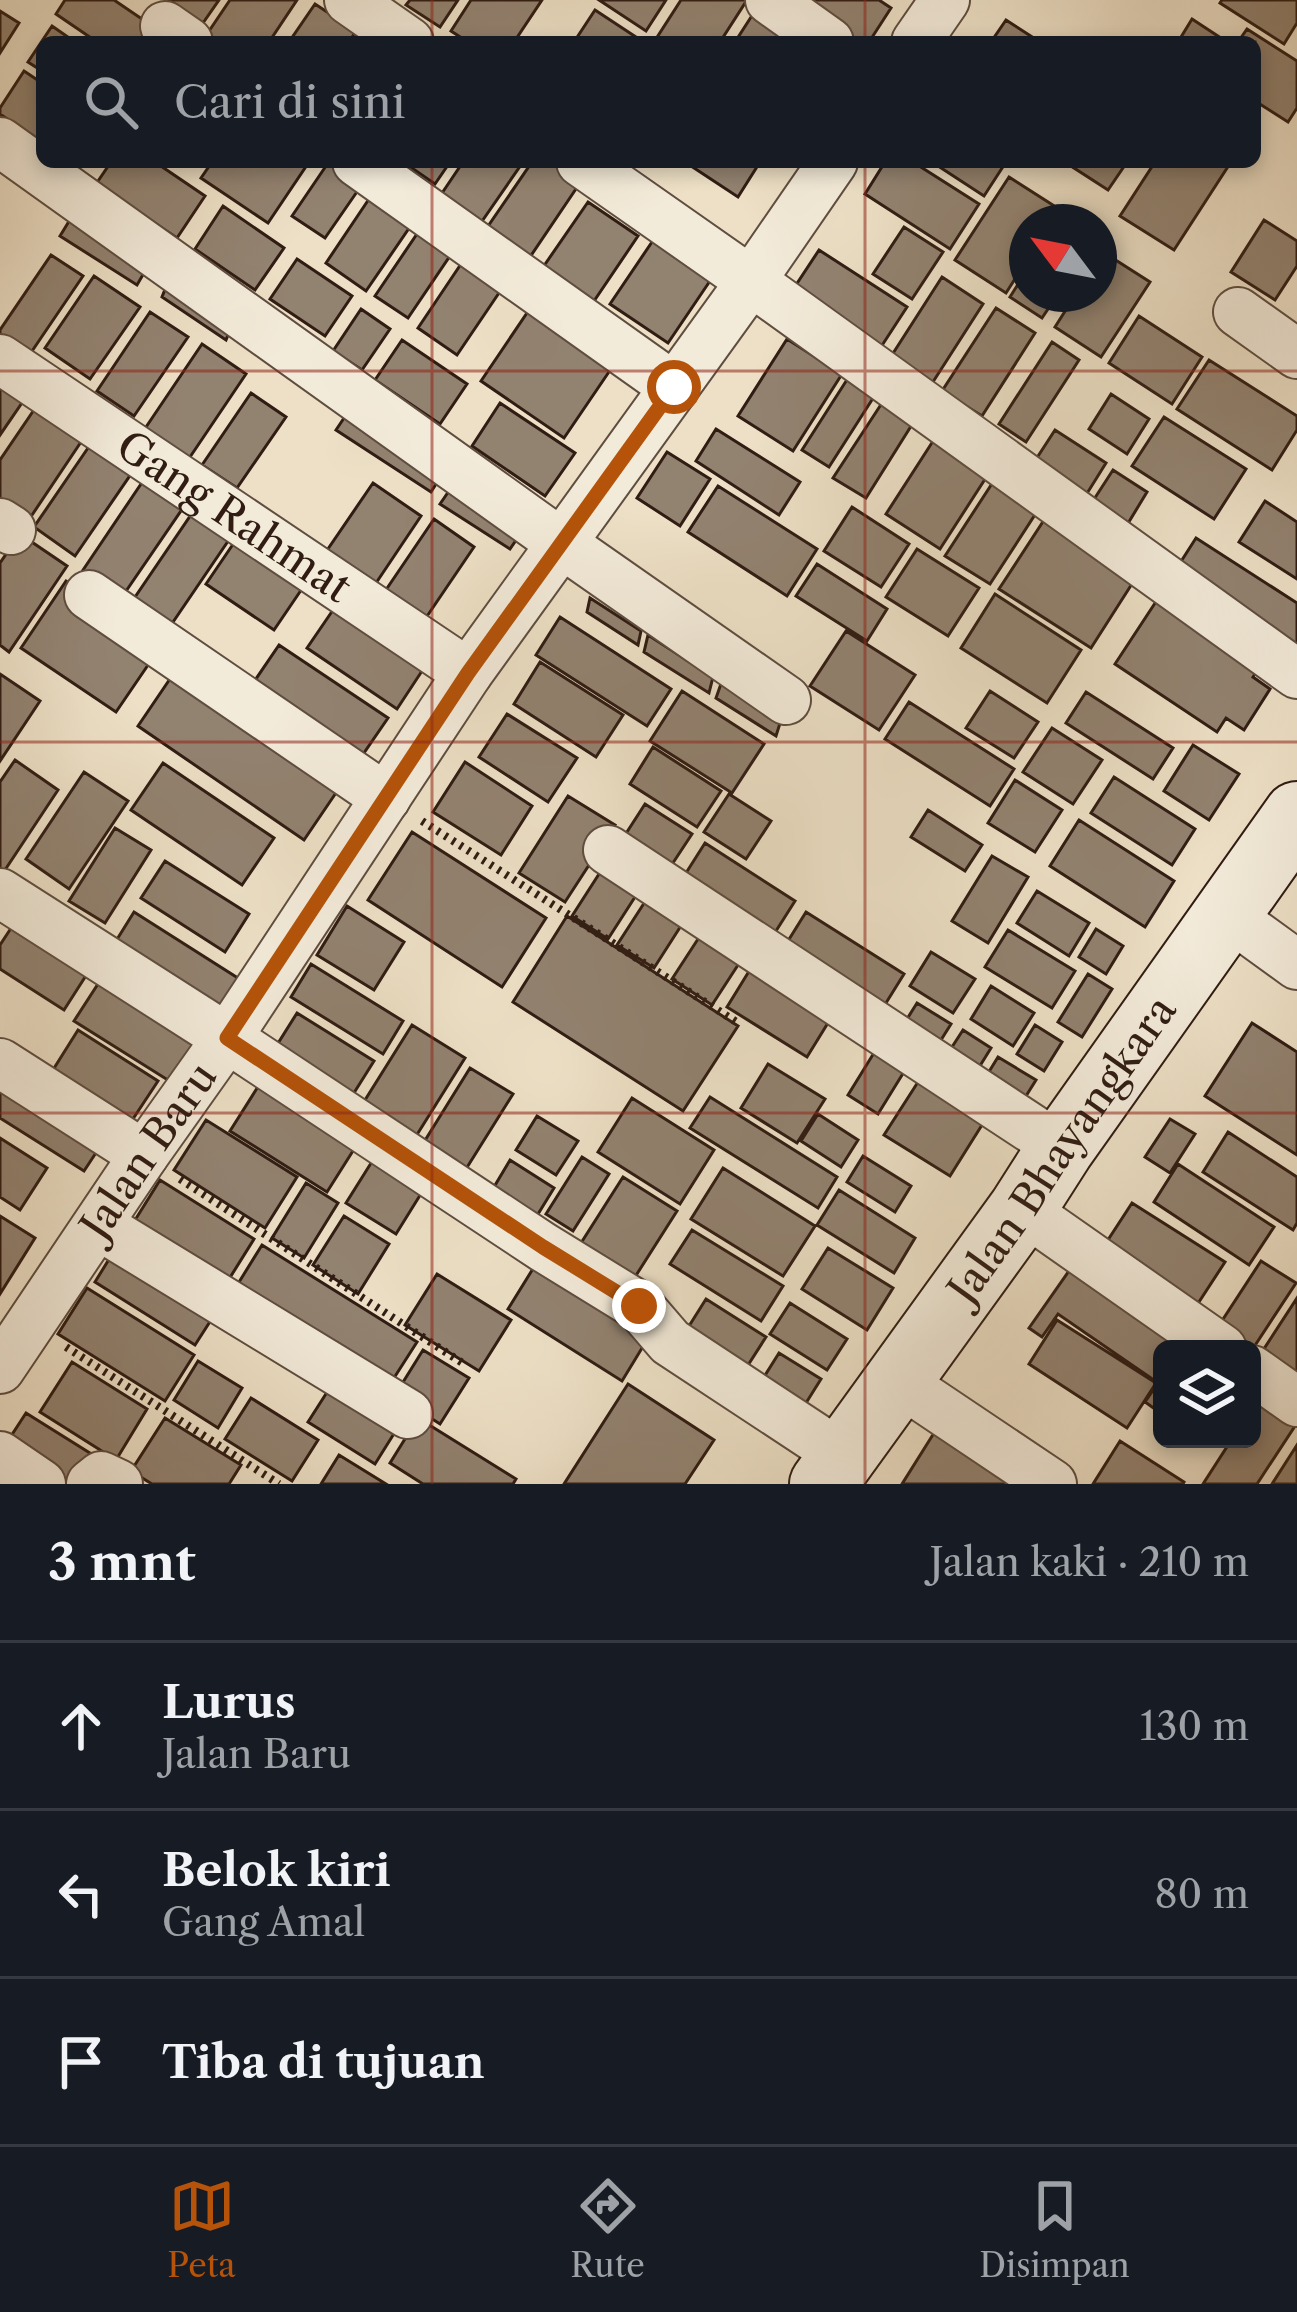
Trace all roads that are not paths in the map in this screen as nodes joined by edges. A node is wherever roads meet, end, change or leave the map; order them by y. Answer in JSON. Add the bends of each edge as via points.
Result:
{"nodes":[{"id":1,"x":349,"y":0,"type":"edge"},
{"id":2,"x":770,"y":0,"type":"edge"},
{"id":3,"x":945,"y":0,"type":"edge"},
{"id":4,"x":400,"y":36,"type":"edge"},
{"id":5,"x":821,"y":36,"type":"edge"},
{"id":6,"x":920,"y":36,"type":"edge"},
{"id":7,"x":0,"y":142,"type":"edge"},
{"id":8,"x":36,"y":168,"type":"edge"},
{"id":9,"x":36,"y":168,"type":"edge"},
{"id":10,"x":365,"y":168,"type":"edge"},
{"id":11,"x":590,"y":168,"type":"edge"},
{"id":12,"x":829,"y":168,"type":"edge"},
{"id":13,"x":751,"y":281,"type":"junction"},
{"id":14,"x":1238,"y":312,"type":"dead end"},
{"id":15,"x":1297,"y":354,"type":"edge"},
{"id":16,"x":0,"y":358,"type":"edge"},
{"id":17,"x":674,"y":387,"type":"junction"},
{"id":18,"x":561,"y":543,"type":"junction"},
{"id":19,"x":89,"y":595,"type":"dead end"},
{"id":20,"x":468,"y":673,"type":"junction"},
{"id":21,"x":1297,"y":674,"type":"edge"},
{"id":22,"x":786,"y":700,"type":"dead end"},
{"id":23,"x":386,"y":798,"type":"junction"},
{"id":24,"x":1297,"y":815,"type":"edge"},
{"id":25,"x":608,"y":850,"type":"dead end"},
{"id":26,"x":0,"y":893,"type":"edge"},
{"id":27,"x":1228,"y":915,"type":"junction"},
{"id":28,"x":1297,"y":964,"type":"edge"},
{"id":29,"x":227,"y":1038,"type":"junction"},
{"id":30,"x":0,"y":1063,"type":"edge"},
{"id":31,"x":1061,"y":1148,"type":"junction"},
{"id":32,"x":144,"y":1155,"type":"junction"},
{"id":33,"x":1022,"y":1209,"type":"junction"},
{"id":34,"x":98,"y":1225,"type":"junction"},
{"id":35,"x":15,"y":1315,"type":"edge"},
{"id":36,"x":1209,"y":1340,"type":"edge"},
{"id":37,"x":0,"y":1369,"type":"edge"},
{"id":38,"x":1261,"y":1376,"type":"edge"},
{"id":39,"x":897,"y":1380,"type":"junction"},
{"id":40,"x":1297,"y":1402,"type":"edge"},
{"id":41,"x":408,"y":1414,"type":"dead end"},
{"id":42,"x":0,"y":1456,"type":"edge"},
{"id":43,"x":833,"y":1470,"type":"edge"},
{"id":44,"x":41,"y":1484,"type":"edge"},
{"id":45,"x":91,"y":1484,"type":"edge"},
{"id":46,"x":118,"y":1484,"type":"edge"},
{"id":47,"x":1052,"y":1484,"type":"edge"}],
"edges":[{"from":1,"to":4,"type":"street"},
{"from":2,"to":5,"type":"street"},
{"from":3,"to":6,"type":"street"},
{"from":7,"to":8,"type":"street"},
{"from":9,"to":18,"type":"street"},
{"from":10,"to":17,"type":"street"},
{"from":11,"to":13,"type":"street"},
{"from":12,"to":13,"type":"street","name":"Jalan Baru"},
{"from":13,"to":17,"type":"street","name":"Jalan Baru"},
{"from":13,"to":21,"type":"street"},
{"from":14,"to":15,"type":"street"},
{"from":16,"to":20,"type":"street","name":"Gang Rahmat"},
{"from":17,"to":18,"type":"street","name":"Jalan Baru"},
{"from":18,"to":20,"type":"street","name":"Jalan Baru"},
{"from":18,"to":22,"type":"street"},
{"from":19,"to":23,"type":"street"},
{"from":20,"to":23,"type":"street","name":"Jalan Baru"},
{"from":23,"to":29,"type":"street","name":"Jalan Baru"},
{"from":24,"to":27,"type":"main road","name":"Jalan Bhayangkara"},
{"from":25,"to":31,"type":"street"},
{"from":26,"to":29,"type":"street"},
{"from":27,"to":28,"type":"street"},
{"from":27,"to":31,"type":"main road","name":"Jalan Bhayangkara"},
{"from":29,"to":32,"type":"street","name":"Jalan Baru"},
{"from":29,"to":43,"type":"street","via":[[639,1306],[670,1342]]},
{"from":30,"to":32,"type":"street"},
{"from":31,"to":33,"type":"main road","name":"Jalan Bhayangkara"},
{"from":32,"to":34,"type":"street","name":"Jalan Baru"},
{"from":33,"to":36,"type":"street"},
{"from":33,"to":39,"type":"main road","name":"Jalan Bhayangkara"},
{"from":34,"to":35,"type":"street","name":"Jalan Baru"},
{"from":34,"to":41,"type":"street"},
{"from":35,"to":37,"type":"street","name":"Jalan Baru"},
{"from":38,"to":40,"type":"street"},
{"from":39,"to":43,"type":"main road","name":"Jalan Bhayangkara"},
{"from":39,"to":47,"type":"street"},
{"from":42,"to":44,"type":"street"},
{"from":45,"to":46,"type":"street","via":[[100,1476]]}]}
